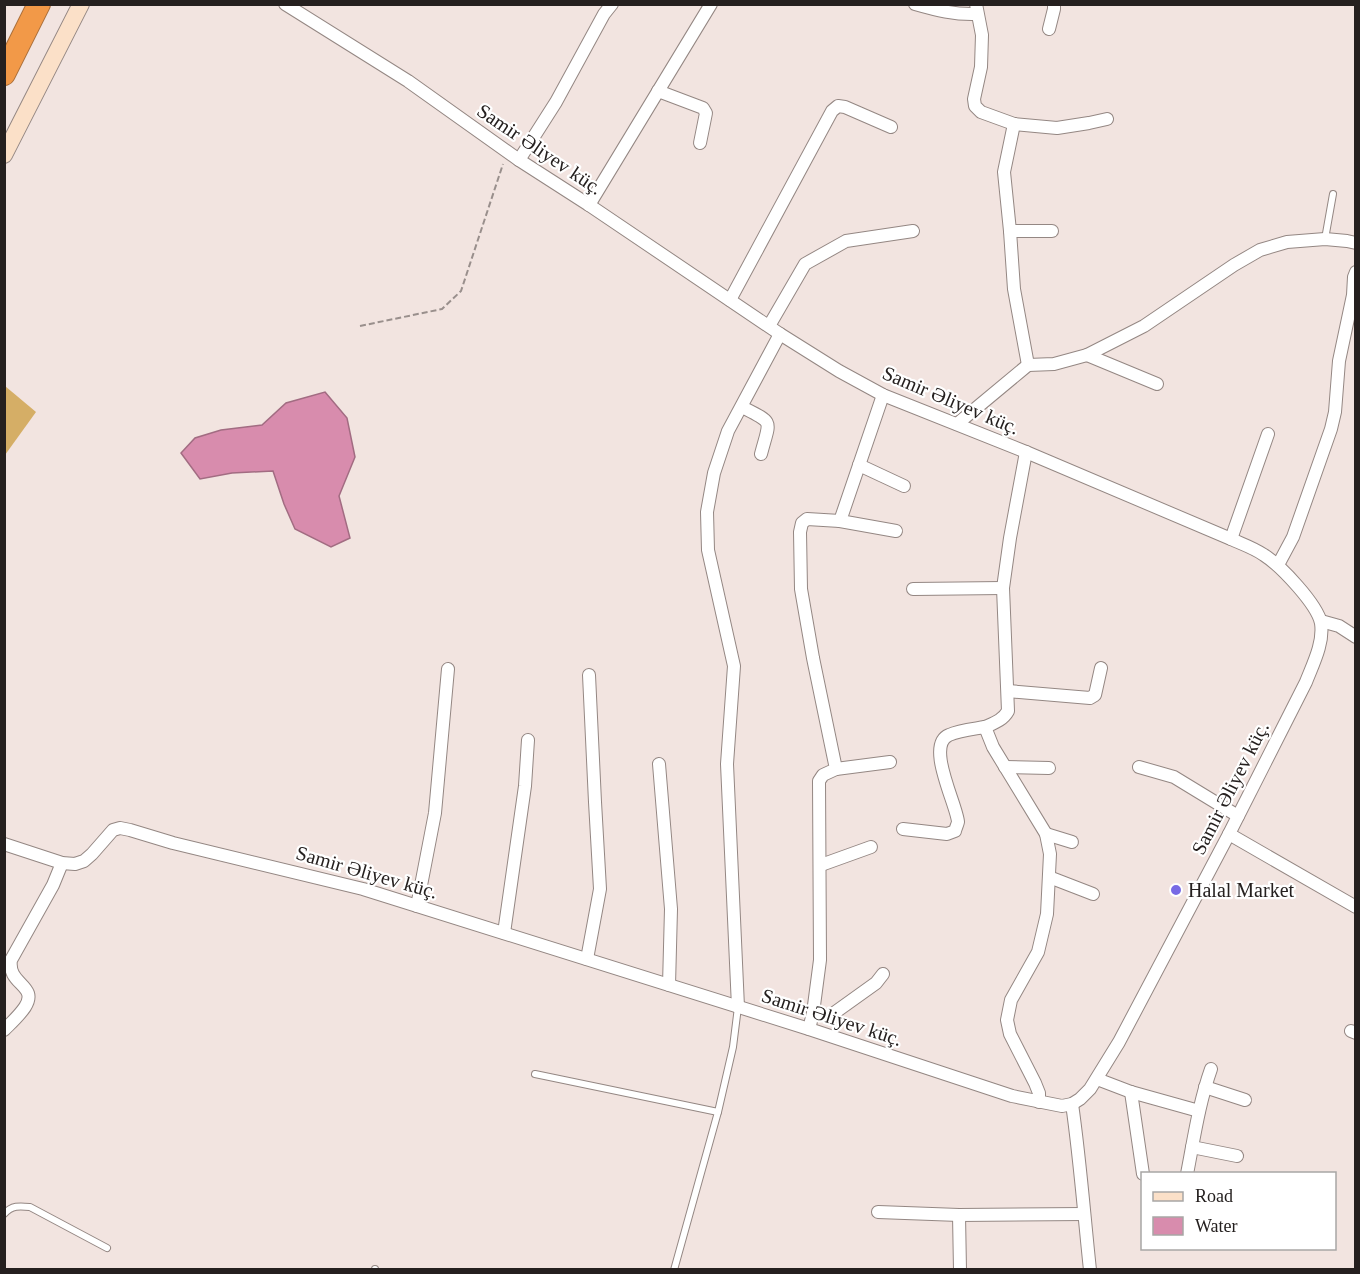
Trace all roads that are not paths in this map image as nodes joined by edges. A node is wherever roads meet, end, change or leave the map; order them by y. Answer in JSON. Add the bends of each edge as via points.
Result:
{"nodes":[{"id":1,"x":39,"y":4,"type":"edge"},
{"id":2,"x":81,"y":4,"type":"edge"},
{"id":3,"x":285,"y":4,"type":"edge"},
{"id":4,"x":612,"y":4,"type":"edge"},
{"id":5,"x":711,"y":4,"type":"edge"},
{"id":6,"x":915,"y":4,"type":"edge"},
{"id":7,"x":1054,"y":4,"type":"edge"},
{"id":8,"x":977,"y":9,"type":"edge"},
{"id":9,"x":1049,"y":29,"type":"dead end"},
{"id":10,"x":4,"y":74,"type":"edge"},
{"id":11,"x":658,"y":91,"type":"junction"},
{"id":12,"x":1107,"y":119,"type":"dead end"},
{"id":13,"x":1014,"y":124,"type":"junction"},
{"id":14,"x":891,"y":127,"type":"dead end"},
{"id":15,"x":700,"y":143,"type":"dead end"},
{"id":16,"x":4,"y":155,"type":"edge"},
{"id":17,"x":514,"y":157,"type":"junction"},
{"id":18,"x":1333,"y":194,"type":"dead end"},
{"id":19,"x":589,"y":205,"type":"junction"},
{"id":20,"x":913,"y":231,"type":"dead end"},
{"id":21,"x":1010,"y":231,"type":"junction"},
{"id":22,"x":1052,"y":231,"type":"dead end"},
{"id":23,"x":1325,"y":239,"type":"junction"},
{"id":24,"x":1356,"y":243,"type":"edge"},
{"id":25,"x":1356,"y":272,"type":"edge"},
{"id":26,"x":730,"y":300,"type":"junction"},
{"id":27,"x":1353,"y":302,"type":"edge"},
{"id":28,"x":769,"y":326,"type":"junction"},
{"id":29,"x":780,"y":334,"type":"junction"},
{"id":30,"x":1087,"y":355,"type":"junction"},
{"id":31,"x":1028,"y":365,"type":"junction"},
{"id":32,"x":1156,"y":384,"type":"dead end"},
{"id":33,"x":883,"y":395,"type":"junction"},
{"id":34,"x":742,"y":406,"type":"junction"},
{"id":35,"x":957,"y":424,"type":"junction"},
{"id":36,"x":1268,"y":434,"type":"dead end"},
{"id":37,"x":1026,"y":452,"type":"junction"},
{"id":38,"x":761,"y":454,"type":"dead end"},
{"id":39,"x":859,"y":465,"type":"junction"},
{"id":40,"x":904,"y":486,"type":"dead end"},
{"id":41,"x":840,"y":522,"type":"junction"},
{"id":42,"x":896,"y":531,"type":"dead end"},
{"id":43,"x":1231,"y":538,"type":"junction"},
{"id":44,"x":1278,"y":565,"type":"junction"},
{"id":45,"x":1004,"y":588,"type":"junction"},
{"id":46,"x":912,"y":590,"type":"dead end"},
{"id":47,"x":1321,"y":621,"type":"junction"},
{"id":48,"x":1356,"y":636,"type":"edge"},
{"id":49,"x":1101,"y":668,"type":"dead end"},
{"id":50,"x":448,"y":669,"type":"dead end"},
{"id":51,"x":589,"y":675,"type":"dead end"},
{"id":52,"x":1008,"y":691,"type":"junction"},
{"id":53,"x":985,"y":727,"type":"junction"},
{"id":54,"x":528,"y":740,"type":"dead end"},
{"id":55,"x":890,"y":762,"type":"dead end"},
{"id":56,"x":659,"y":764,"type":"dead end"},
{"id":57,"x":1005,"y":767,"type":"junction"},
{"id":58,"x":1139,"y":767,"type":"dead end"},
{"id":59,"x":1049,"y":768,"type":"dead end"},
{"id":60,"x":836,"y":769,"type":"junction"},
{"id":61,"x":1238,"y":816,"type":"junction"},
{"id":62,"x":903,"y":829,"type":"dead end"},
{"id":63,"x":1046,"y":834,"type":"junction"},
{"id":64,"x":1228,"y":834,"type":"junction"},
{"id":65,"x":1072,"y":842,"type":"dead end"},
{"id":66,"x":4,"y":844,"type":"edge"},
{"id":67,"x":871,"y":847,"type":"dead end"},
{"id":68,"x":62,"y":863,"type":"junction"},
{"id":69,"x":820,"y":865,"type":"junction"},
{"id":70,"x":1049,"y":877,"type":"junction"},
{"id":71,"x":1093,"y":894,"type":"dead end"},
{"id":72,"x":417,"y":906,"type":"junction"},
{"id":73,"x":1356,"y":908,"type":"edge"},
{"id":74,"x":504,"y":933,"type":"junction"},
{"id":75,"x":587,"y":959,"type":"junction"},
{"id":76,"x":883,"y":974,"type":"dead end"},
{"id":77,"x":669,"y":985,"type":"junction"},
{"id":78,"x":738,"y":1007,"type":"junction"},
{"id":79,"x":813,"y":1013,"type":"junction"},
{"id":80,"x":809,"y":1029,"type":"junction"},
{"id":81,"x":4,"y":1030,"type":"edge"},
{"id":82,"x":1211,"y":1069,"type":"dead end"},
{"id":83,"x":535,"y":1074,"type":"dead end"},
{"id":84,"x":1097,"y":1079,"type":"junction"},
{"id":85,"x":1205,"y":1087,"type":"junction"},
{"id":86,"x":1131,"y":1092,"type":"junction"},
{"id":87,"x":1245,"y":1100,"type":"dead end"},
{"id":88,"x":1039,"y":1102,"type":"junction"},
{"id":89,"x":1072,"y":1104,"type":"junction"},
{"id":90,"x":1199,"y":1110,"type":"junction"},
{"id":91,"x":718,"y":1112,"type":"junction"},
{"id":92,"x":1192,"y":1147,"type":"junction"},
{"id":93,"x":1237,"y":1156,"type":"dead end"},
{"id":94,"x":1143,"y":1172,"type":"edge"},
{"id":95,"x":1187,"y":1172,"type":"edge"},
{"id":96,"x":878,"y":1212,"type":"dead end"},
{"id":97,"x":4,"y":1214,"type":"edge"},
{"id":98,"x":1084,"y":1214,"type":"junction"},
{"id":99,"x":959,"y":1215,"type":"junction"},
{"id":100,"x":107,"y":1248,"type":"dead end"},
{"id":101,"x":674,"y":1269,"type":"edge"},
{"id":102,"x":960,"y":1269,"type":"edge"},
{"id":103,"x":1090,"y":1269,"type":"edge"}],
"edges":[{"from":1,"to":10,"type":"highway"},
{"from":2,"to":16,"type":"street"},
{"from":3,"to":17,"type":"street","name":"Samir Əliyev küç.","via":[[408,81]]},
{"from":4,"to":17,"type":"street","via":[[556,102]]},
{"from":5,"to":11,"type":"street"},
{"from":6,"to":8,"type":"street","via":[[947,13],[963,14]]},
{"from":7,"to":9,"type":"street"},
{"from":8,"to":13,"type":"street","via":[[982,34],[975,106]]},
{"from":11,"to":15,"type":"street","via":[[704,108]]},
{"from":11,"to":19,"type":"street"},
{"from":12,"to":13,"type":"street","via":[[1057,128]]},
{"from":13,"to":21,"type":"street","via":[[1004,172]]},
{"from":14,"to":26,"type":"street","via":[[846,107],[838,106],[832,111]]},
{"from":17,"to":19,"type":"street","name":"Samir Əliyev küç."},
{"from":18,"to":23,"type":"lane"},
{"from":19,"to":26,"type":"street","name":"Samir Əliyev küç."},
{"from":20,"to":28,"type":"street","via":[[846,241],[805,264]]},
{"from":21,"to":22,"type":"street"},
{"from":21,"to":31,"type":"street","via":[[1014,289]]},
{"from":23,"to":24,"type":"street"},
{"from":23,"to":30,"type":"street","via":[[1287,242],[1260,250],[1144,326]]},
{"from":25,"to":27,"type":"street"},
{"from":26,"to":28,"type":"street","name":"Samir Əliyev küç."},
{"from":27,"to":44,"type":"street","via":[[1339,361],[1335,412],[1293,537]]},
{"from":28,"to":29,"type":"street","name":"Samir Əliyev küç."},
{"from":29,"to":33,"type":"street","name":"Samir Əliyev küç."},
{"from":29,"to":34,"type":"street"},
{"from":30,"to":31,"type":"street","via":[[1054,364]]},
{"from":30,"to":32,"type":"street"},
{"from":31,"to":35,"type":"street"},
{"from":33,"to":35,"type":"street","name":"Samir Əliyev küç."},
{"from":33,"to":39,"type":"street"},
{"from":34,"to":38,"type":"street","via":[[766,419]]},
{"from":34,"to":78,"type":"street","via":[[728,431],[714,473],[707,513],[708,550],[734,666],[727,764]]},
{"from":35,"to":37,"type":"street","name":"Samir Əliyev küç."},
{"from":36,"to":43,"type":"street"},
{"from":37,"to":43,"type":"street","name":"Samir Əliyev küç."},
{"from":37,"to":45,"type":"street"},
{"from":39,"to":40,"type":"street"},
{"from":39,"to":41,"type":"street"},
{"from":41,"to":42,"type":"street"},
{"from":41,"to":60,"type":"street","via":[[807,519],[800,532],[801,589]]},
{"from":43,"to":44,"type":"street","name":"Samir Əliyev küç."},
{"from":44,"to":47,"type":"street","name":"Samir Əliyev küç.","via":[[1305,595]]},
{"from":45,"to":46,"type":"street"},
{"from":45,"to":52,"type":"street"},
{"from":47,"to":48,"type":"street"},
{"from":47,"to":61,"type":"street","name":"Samir Əliyev küç.","via":[[1319,645],[1306,682]]},
{"from":49,"to":52,"type":"street","via":[[1095,695],[1090,698]]},
{"from":50,"to":72,"type":"street","via":[[435,813]]},
{"from":51,"to":75,"type":"street","via":[[600,890]]},
{"from":52,"to":53,"type":"street","via":[[1005,716]]},
{"from":53,"to":57,"type":"street"},
{"from":53,"to":62,"type":"street","via":[[947,735],[942,741],[943,773],[958,823],[955,831],[947,834]]},
{"from":54,"to":74,"type":"street"},
{"from":55,"to":60,"type":"street"},
{"from":56,"to":77,"type":"street","via":[[671,909]]},
{"from":57,"to":59,"type":"street"},
{"from":57,"to":63,"type":"street"},
{"from":58,"to":61,"type":"street","via":[[1174,777]]},
{"from":60,"to":69,"type":"street","via":[[823,775],[819,782]]},
{"from":61,"to":64,"type":"street","name":"Samir Əliyev küç."},
{"from":63,"to":65,"type":"street"},
{"from":63,"to":70,"type":"street"},
{"from":64,"to":73,"type":"street"},
{"from":64,"to":84,"type":"street","name":"Samir Əliyev küç."},
{"from":66,"to":68,"type":"street"},
{"from":67,"to":69,"type":"street"},
{"from":68,"to":72,"type":"street","name":"Samir Əliyev küç.","via":[[84,861],[113,830],[120,828]]},
{"from":68,"to":81,"type":"street","via":[[11,960],[9,968],[28,993],[28,1000]]},
{"from":69,"to":79,"type":"street","via":[[820,960]]},
{"from":70,"to":71,"type":"street"},
{"from":70,"to":88,"type":"street","via":[[1047,914],[1038,952],[1011,1000],[1007,1020],[1039,1093]]},
{"from":72,"to":74,"type":"street","name":"Samir Əliyev küç."},
{"from":74,"to":75,"type":"street","name":"Samir Əliyev küç."},
{"from":75,"to":77,"type":"street","name":"Samir Əliyev küç."},
{"from":76,"to":79,"type":"street","via":[[830,1016]]},
{"from":77,"to":78,"type":"street","name":"Samir Əliyev küç."},
{"from":78,"to":80,"type":"street","name":"Samir Əliyev küç."},
{"from":78,"to":91,"type":"lane"},
{"from":79,"to":80,"type":"street"},
{"from":80,"to":88,"type":"street","name":"Samir Əliyev küç."},
{"from":82,"to":85,"type":"street"},
{"from":83,"to":91,"type":"lane"},
{"from":84,"to":86,"type":"street"},
{"from":84,"to":89,"type":"street","name":"Samir Əliyev küç."},
{"from":85,"to":87,"type":"street"},
{"from":85,"to":90,"type":"street"},
{"from":86,"to":90,"type":"street"},
{"from":86,"to":94,"type":"street"},
{"from":88,"to":89,"type":"street","name":"Samir Əliyev küç."},
{"from":89,"to":98,"type":"street"},
{"from":90,"to":92,"type":"street"},
{"from":91,"to":101,"type":"lane"},
{"from":92,"to":93,"type":"street"},
{"from":92,"to":95,"type":"street"},
{"from":96,"to":99,"type":"street"},
{"from":97,"to":100,"type":"lane","via":[[17,1206],[30,1208]]},
{"from":98,"to":99,"type":"street"},
{"from":98,"to":103,"type":"street"},
{"from":99,"to":102,"type":"street"}]}
